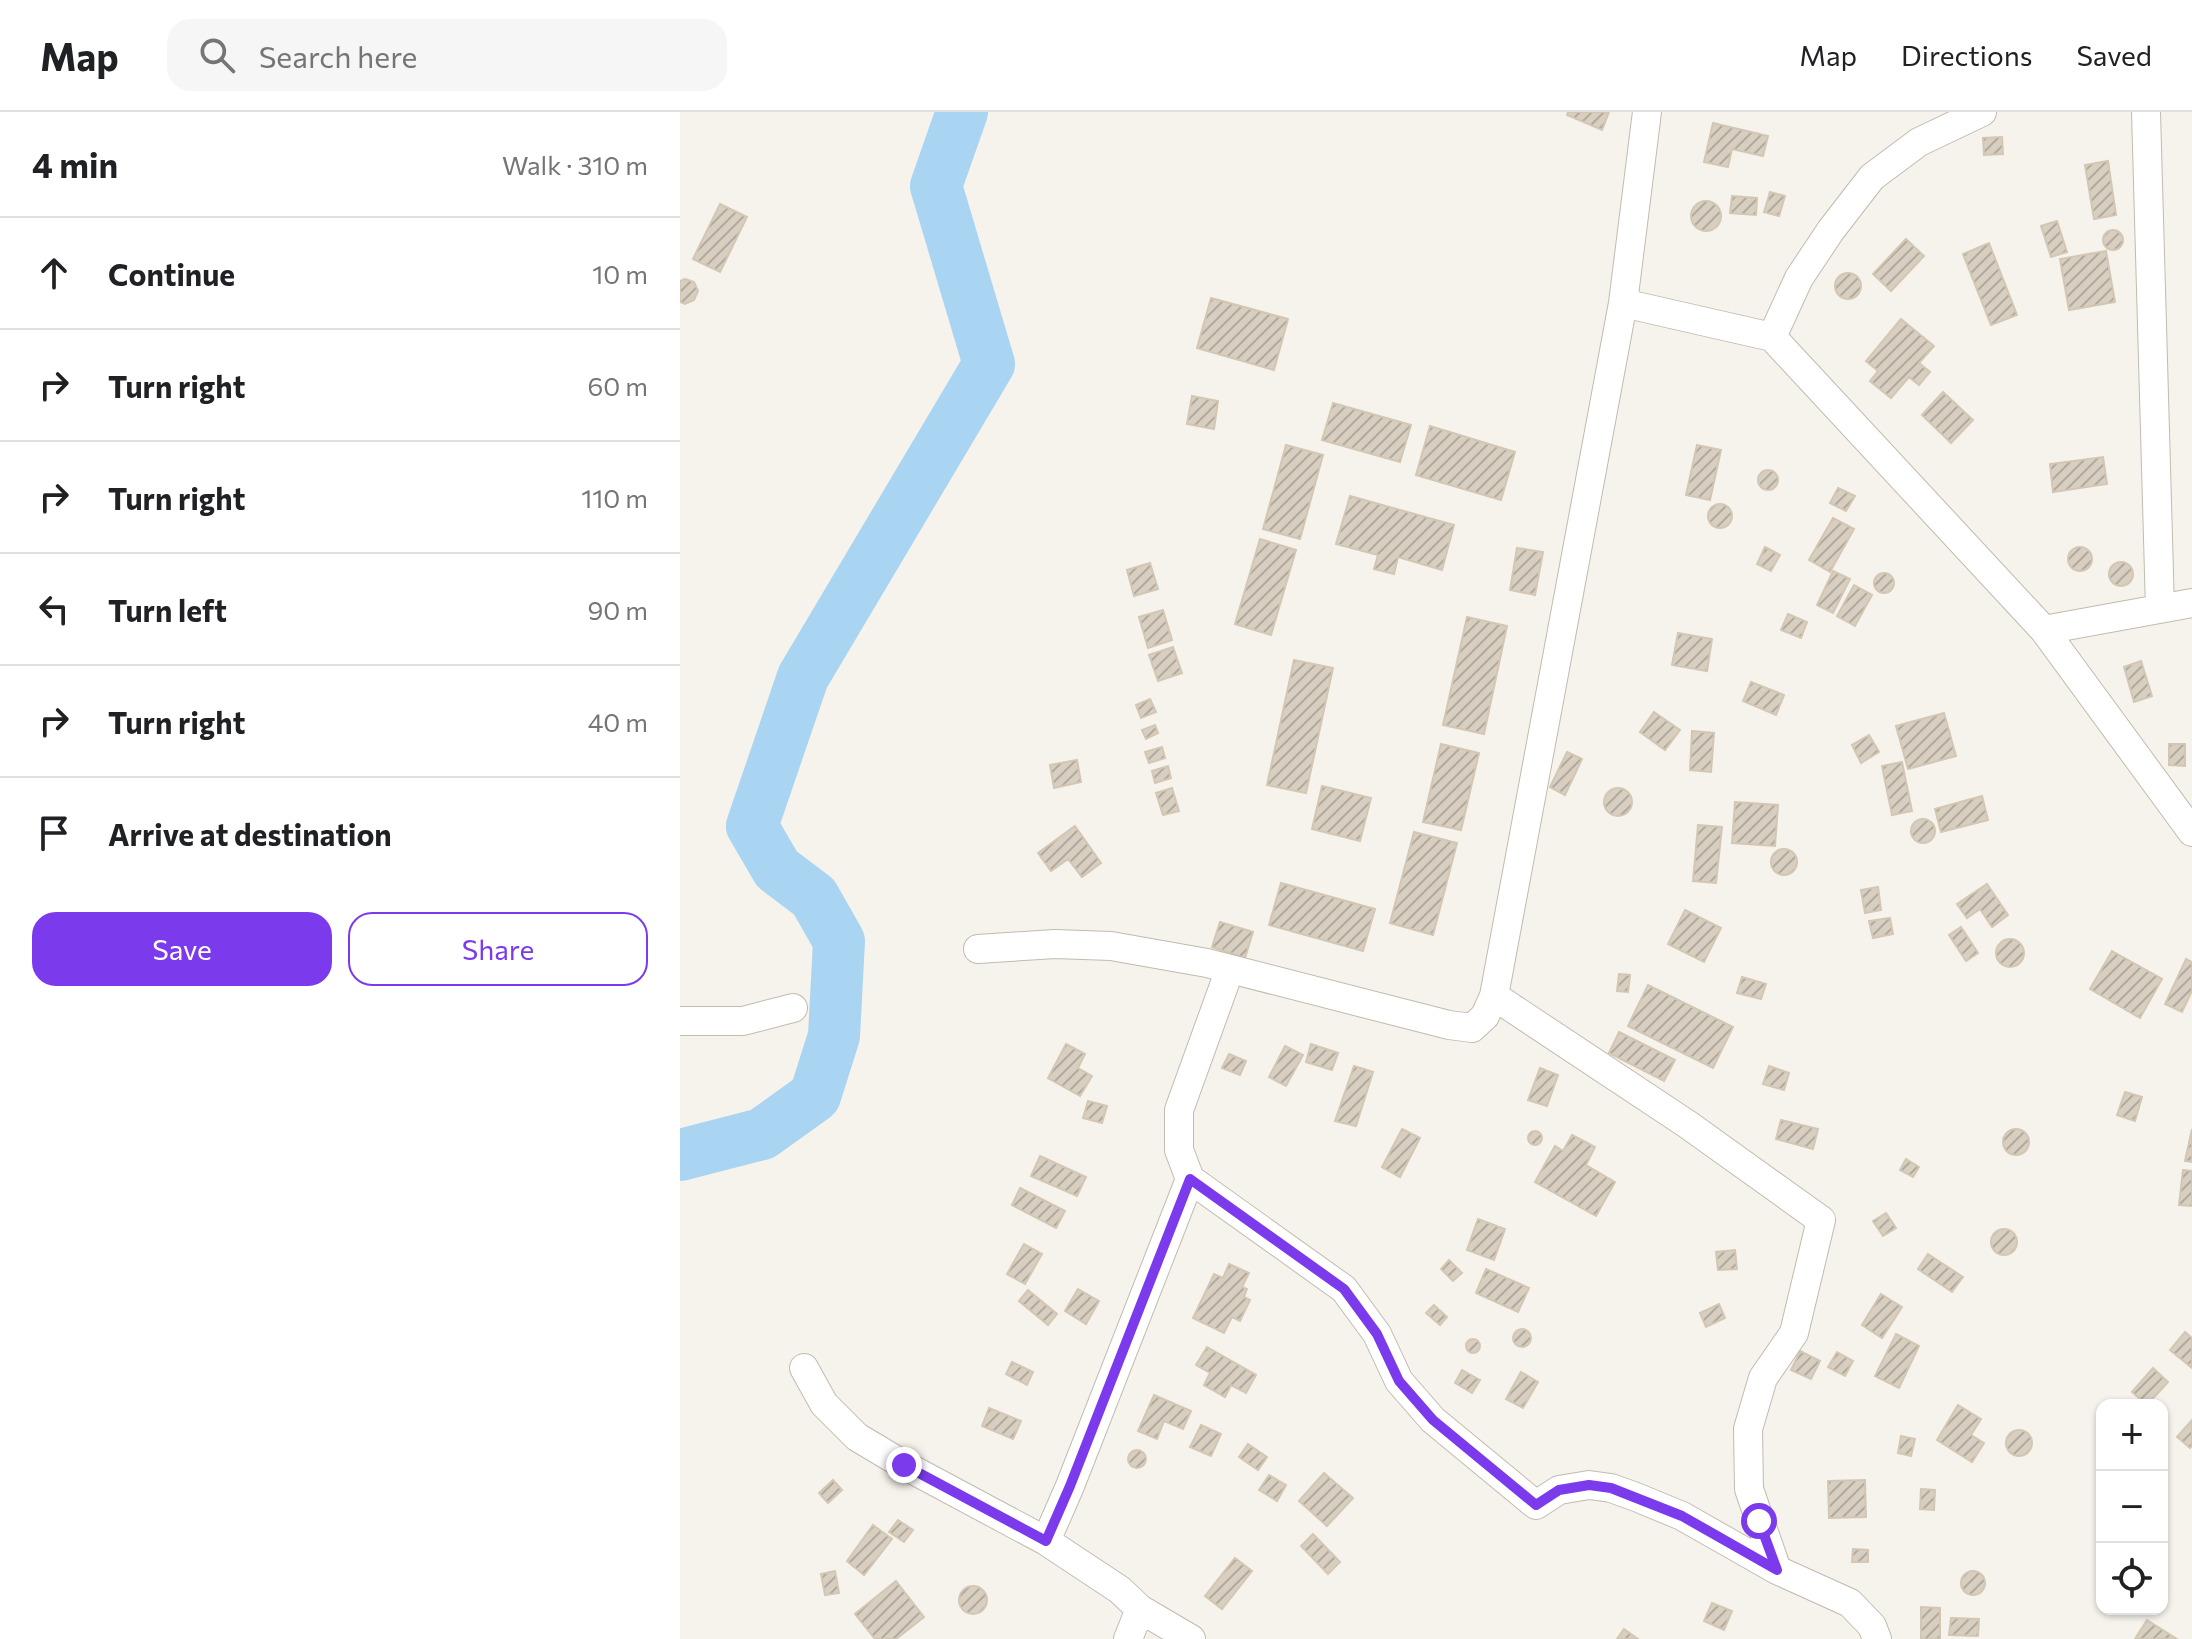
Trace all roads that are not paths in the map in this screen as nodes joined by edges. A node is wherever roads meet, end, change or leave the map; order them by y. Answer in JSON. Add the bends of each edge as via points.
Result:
{"nodes":[{"id":1,"x":1647,"y":112,"type":"edge"},
{"id":2,"x":1982,"y":112,"type":"edge"},
{"id":3,"x":2146,"y":112,"type":"edge"},
{"id":4,"x":1623,"y":303,"type":"junction"},
{"id":5,"x":1772,"y":337,"type":"junction"},
{"id":6,"x":2192,"y":603,"type":"edge"},
{"id":7,"x":2160,"y":609,"type":"junction"},
{"id":8,"x":2044,"y":630,"type":"junction"},
{"id":9,"x":2192,"y":832,"type":"edge"},
{"id":10,"x":978,"y":949,"type":"dead end"},
{"id":11,"x":1230,"y":969,"type":"junction"},
{"id":12,"x":1494,"y":996,"type":"junction"},
{"id":13,"x":793,"y":1008,"type":"dead end"},
{"id":14,"x":680,"y":1021,"type":"edge"},
{"id":15,"x":1190,"y":1179,"type":"junction"},
{"id":16,"x":804,"y":1368,"type":"dead end"},
{"id":17,"x":1046,"y":1541,"type":"junction"},
{"id":18,"x":1777,"y":1570,"type":"junction"},
{"id":19,"x":1140,"y":1609,"type":"junction"},
{"id":20,"x":1128,"y":1639,"type":"edge"},
{"id":21,"x":1191,"y":1639,"type":"edge"},
{"id":22,"x":1877,"y":1639,"type":"edge"}],
"edges":[{"from":1,"to":4,"type":"street"},
{"from":2,"to":5,"type":"street","via":[[1919,142],[1872,177],[1799,278]]},
{"from":3,"to":7,"type":"street"},
{"from":4,"to":5,"type":"street"},
{"from":4,"to":12,"type":"street"},
{"from":5,"to":8,"type":"street"},
{"from":6,"to":7,"type":"street"},
{"from":7,"to":8,"type":"street"},
{"from":8,"to":9,"type":"street"},
{"from":10,"to":11,"type":"street","via":[[1111,946]]},
{"from":11,"to":12,"type":"street","via":[[1472,1028]]},
{"from":11,"to":15,"type":"street","via":[[1179,1110],[1179,1150]]},
{"from":12,"to":18,"type":"street","via":[[1821,1220],[1794,1333],[1763,1378],[1748,1429],[1749,1489]]},
{"from":13,"to":14,"type":"street","via":[[743,1021]]},
{"from":15,"to":17,"type":"street"},
{"from":15,"to":18,"type":"street","via":[[1344,1289],[1377,1334],[1399,1381],[1433,1420],[1536,1505],[1559,1490],[1611,1488],[1682,1516]]},
{"from":16,"to":17,"type":"street","via":[[824,1404],[857,1437]]},
{"from":17,"to":19,"type":"street"},
{"from":18,"to":22,"type":"street","via":[[1850,1603]]},
{"from":19,"to":20,"type":"street"},
{"from":19,"to":21,"type":"street"}]}
